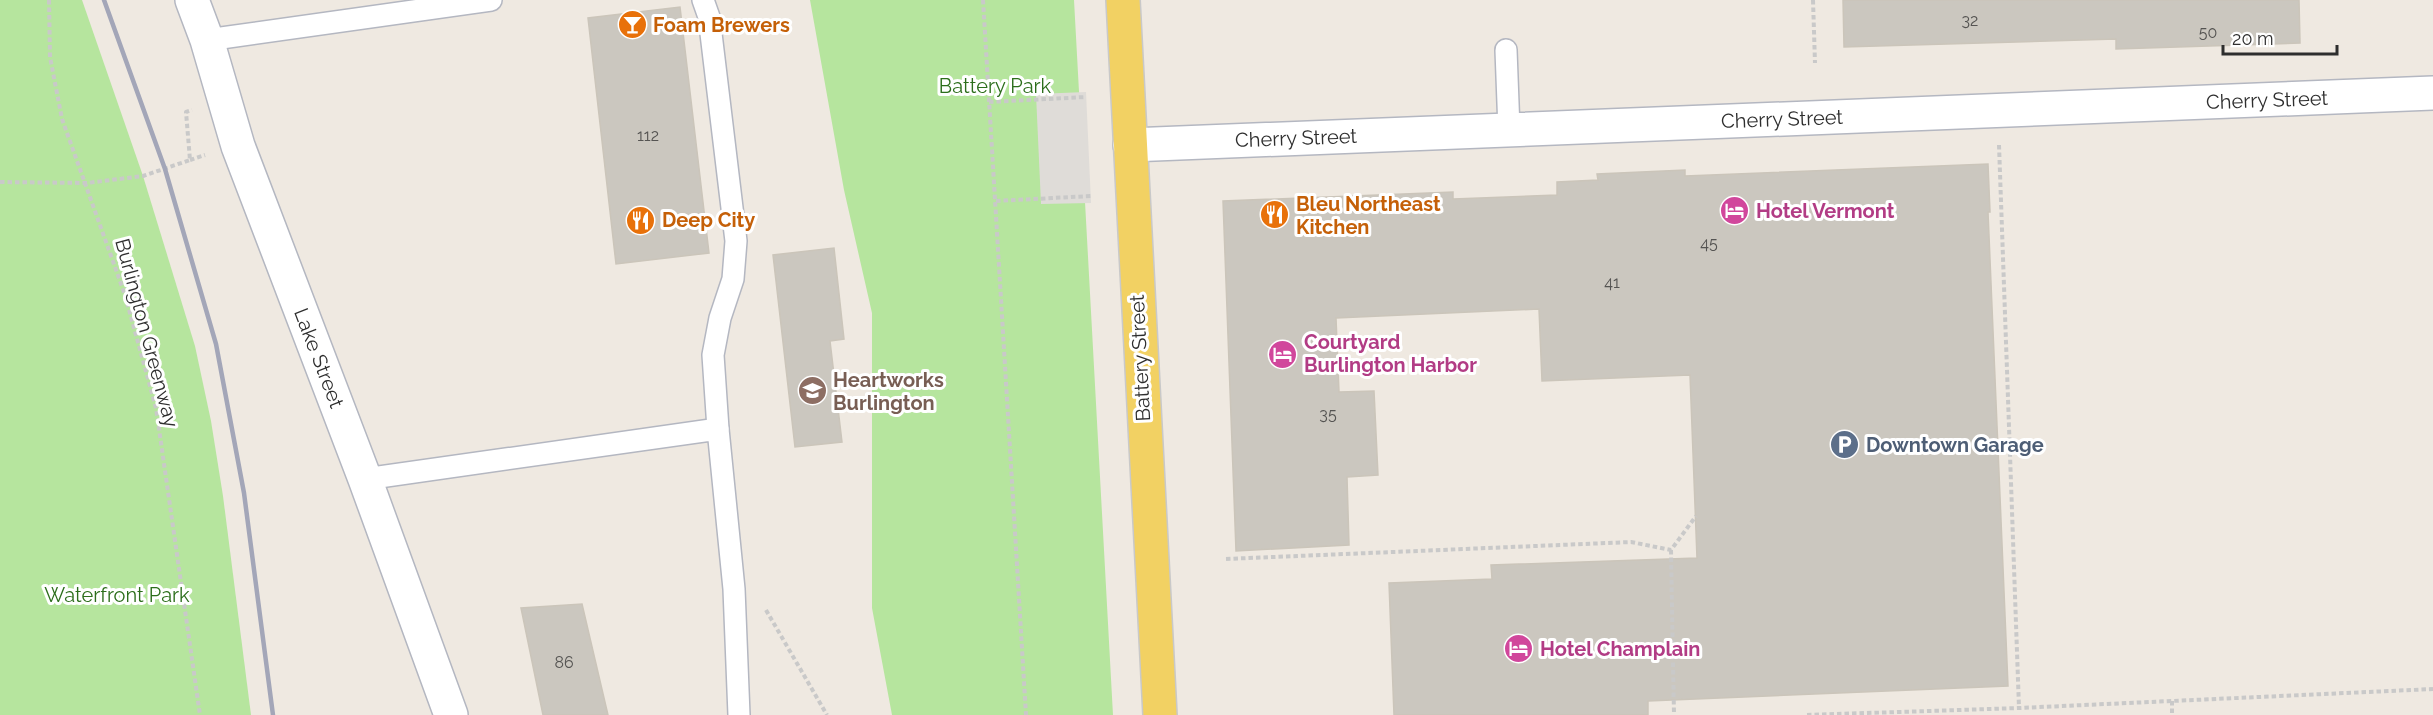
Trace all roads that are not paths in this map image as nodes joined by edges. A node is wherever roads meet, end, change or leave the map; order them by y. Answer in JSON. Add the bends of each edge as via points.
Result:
{"nodes":[{"id":1,"x":192,"y":0,"type":"edge"},
{"id":2,"x":491,"y":0,"type":"edge"},
{"id":3,"x":703,"y":0,"type":"edge"},
{"id":4,"x":1123,"y":0,"type":"edge"},
{"id":5,"x":207,"y":40,"type":"junction"},
{"id":6,"x":1506,"y":50,"type":"dead end"},
{"id":7,"x":2433,"y":93,"type":"edge"},
{"id":8,"x":1509,"y":130,"type":"junction"},
{"id":9,"x":1130,"y":145,"type":"junction"},
{"id":10,"x":718,"y":429,"type":"junction"},
{"id":11,"x":365,"y":479,"type":"junction"},
{"id":12,"x":451,"y":715,"type":"edge"},
{"id":13,"x":739,"y":715,"type":"edge"},
{"id":14,"x":1160,"y":715,"type":"edge"}],
"edges":[{"from":1,"to":5,"type":"street","name":"Lake Street"},
{"from":2,"to":5,"type":"lane"},
{"from":3,"to":10,"type":"lane","via":[[709,17],[736,241],[733,279],[713,355]]},
{"from":4,"to":9,"type":"main road","name":"Battery Street"},
{"from":5,"to":11,"type":"street","name":"Lake Street","via":[[238,146]]},
{"from":6,"to":8,"type":"lane"},
{"from":7,"to":8,"type":"street","name":"Cherry Street"},
{"from":8,"to":9,"type":"street","name":"Cherry Street"},
{"from":9,"to":14,"type":"main road","name":"Battery Street"},
{"from":10,"to":11,"type":"lane"},
{"from":10,"to":13,"type":"lane","via":[[734,589]]},
{"from":11,"to":12,"type":"street","name":"Lake Street"}]}
